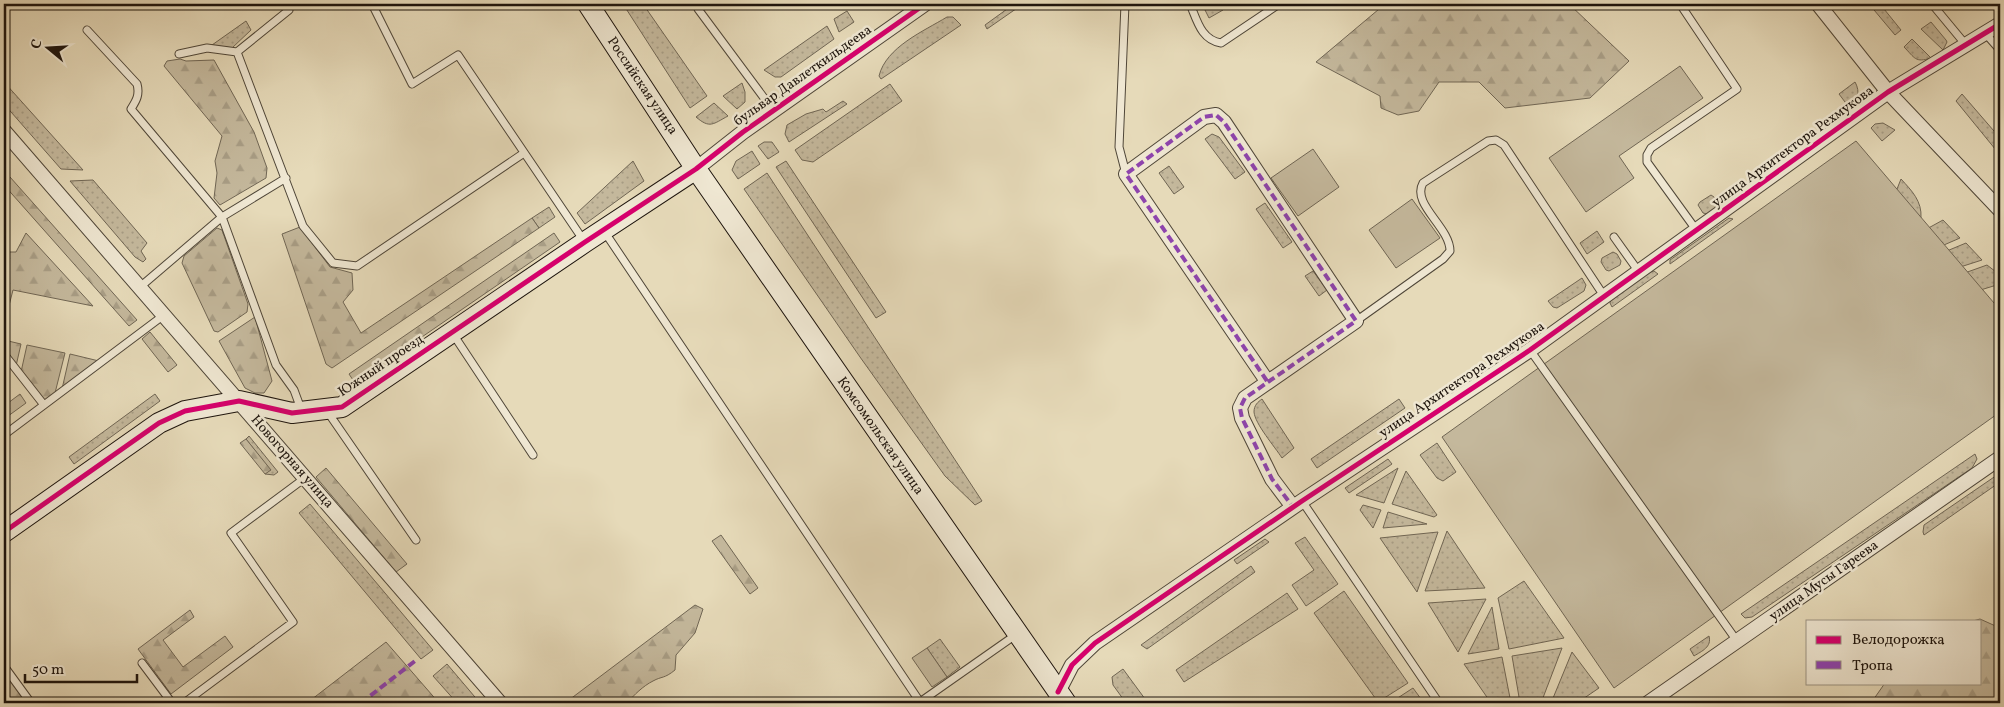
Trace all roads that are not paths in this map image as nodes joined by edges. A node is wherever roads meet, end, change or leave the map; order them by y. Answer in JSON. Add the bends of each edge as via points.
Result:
{"nodes":[{"id":1,"x":287,"y":4,"type":"edge"},
{"id":2,"x":372,"y":4,"type":"edge"},
{"id":3,"x":588,"y":4,"type":"edge"},
{"id":4,"x":925,"y":4,"type":"edge"},
{"id":5,"x":1125,"y":4,"type":"edge"},
{"id":6,"x":1190,"y":4,"type":"edge"},
{"id":7,"x":1279,"y":4,"type":"edge"},
{"id":8,"x":1680,"y":4,"type":"edge"},
{"id":9,"x":1818,"y":4,"type":"edge"},
{"id":10,"x":1932,"y":4,"type":"edge"},
{"id":11,"x":698,"y":9,"type":"dead end"},
{"id":12,"x":2000,"y":24,"type":"edge"},
{"id":13,"x":88,"y":30,"type":"dead end"},
{"id":14,"x":1985,"y":33,"type":"junction"},
{"id":15,"x":1966,"y":45,"type":"junction"},
{"id":16,"x":2000,"y":50,"type":"edge"},
{"id":17,"x":238,"y":52,"type":"junction"},
{"id":18,"x":179,"y":54,"type":"dead end"},
{"id":19,"x":1888,"y":92,"type":"junction"},
{"id":20,"x":773,"y":110,"type":"junction"},
{"id":21,"x":4,"y":131,"type":"edge"},
{"id":22,"x":524,"y":153,"type":"junction"},
{"id":23,"x":696,"y":169,"type":"junction"},
{"id":24,"x":1126,"y":174,"type":"junction"},
{"id":25,"x":286,"y":178,"type":"junction"},
{"id":26,"x":2000,"y":210,"type":"edge"},
{"id":27,"x":222,"y":217,"type":"junction"},
{"id":28,"x":603,"y":230,"type":"junction"},
{"id":29,"x":1696,"y":231,"type":"junction"},
{"id":30,"x":1614,"y":237,"type":"dead end"},
{"id":31,"x":585,"y":242,"type":"junction"},
{"id":32,"x":1639,"y":272,"type":"junction"},
{"id":33,"x":140,"y":287,"type":"junction"},
{"id":34,"x":1604,"y":296,"type":"junction"},
{"id":35,"x":164,"y":315,"type":"junction"},
{"id":36,"x":1356,"y":321,"type":"junction"},
{"id":37,"x":452,"y":332,"type":"junction"},
{"id":38,"x":1530,"y":350,"type":"junction"},
{"id":39,"x":4,"y":354,"type":"edge"},
{"id":40,"x":1267,"y":382,"type":"junction"},
{"id":41,"x":239,"y":401,"type":"junction"},
{"id":42,"x":44,"y":405,"type":"junction"},
{"id":43,"x":326,"y":409,"type":"junction"},
{"id":44,"x":302,"y":412,"type":"junction"},
{"id":45,"x":4,"y":435,"type":"edge"},
{"id":46,"x":533,"y":454,"type":"dead end"},
{"id":47,"x":2000,"y":458,"type":"edge"},
{"id":48,"x":305,"y":478,"type":"junction"},
{"id":49,"x":1297,"y":504,"type":"junction"},
{"id":50,"x":4,"y":532,"type":"edge"},
{"id":51,"x":416,"y":540,"type":"dead end"},
{"id":52,"x":1017,"y":634,"type":"junction"},
{"id":53,"x":1737,"y":641,"type":"junction"},
{"id":54,"x":142,"y":664,"type":"dead end"},
{"id":55,"x":4,"y":666,"type":"edge"},
{"id":56,"x":1062,"y":698,"type":"edge"},
{"id":57,"x":31,"y":703,"type":"edge"},
{"id":58,"x":172,"y":703,"type":"edge"},
{"id":59,"x":184,"y":703,"type":"edge"},
{"id":60,"x":500,"y":703,"type":"edge"},
{"id":61,"x":920,"y":703,"type":"edge"},
{"id":62,"x":1439,"y":703,"type":"edge"},
{"id":63,"x":1648,"y":703,"type":"edge"}],
"edges":[{"from":1,"to":17,"type":"lane","via":[[289,10]]},
{"from":2,"to":22,"type":"lane","via":[[412,84],[458,55]]},
{"from":3,"to":23,"type":"main road","name":"Российская улица"},
{"from":4,"to":20,"type":"street","name":"бульвар Давлеткильдеева"},
{"from":5,"to":24,"type":"lane","via":[[1119,147]]},
{"from":6,"to":7,"type":"lane","via":[[1204,35],[1212,42],[1221,43]]},
{"from":8,"to":29,"type":"lane","via":[[1736,89],[1651,148],[1647,155],[1647,162]]},
{"from":9,"to":19,"type":"street"},
{"from":10,"to":15,"type":"lane"},
{"from":11,"to":20,"type":"lane"},
{"from":12,"to":14,"type":"street","name":"улица Архитектора Рехмукова"},
{"from":13,"to":27,"type":"lane","via":[[137,84],[139,91],[131,109]]},
{"from":14,"to":15,"type":"street","name":"улица Архитектора Рехмукова"},
{"from":14,"to":16,"type":"lane"},
{"from":15,"to":19,"type":"street","name":"улица Архитектора Рехмукова"},
{"from":17,"to":18,"type":"lane","via":[[206,48]]},
{"from":17,"to":25,"type":"lane"},
{"from":19,"to":26,"type":"street"},
{"from":19,"to":29,"type":"street","name":"улица Архитектора Рехмукова"},
{"from":20,"to":23,"type":"street","name":"бульвар Давлеткильдеева"},
{"from":21,"to":33,"type":"street","name":"Новогорная улица"},
{"from":22,"to":25,"type":"lane","via":[[357,266],[333,262],[303,226]]},
{"from":22,"to":31,"type":"lane"},
{"from":23,"to":28,"type":"main road","name":"Южный проезд"},
{"from":23,"to":52,"type":"main road","name":"Комсомольская улица"},
{"from":24,"to":36,"type":"street","via":[[1204,117],[1216,115],[1224,122]]},
{"from":24,"to":40,"type":"street"},
{"from":25,"to":27,"type":"lane"},
{"from":27,"to":33,"type":"lane"},
{"from":27,"to":44,"type":"lane","via":[[276,365],[294,390]]},
{"from":28,"to":31,"type":"main road","name":"Южный проезд"},
{"from":28,"to":61,"type":"lane"},
{"from":29,"to":32,"type":"street","name":"улица Архитектора Рехмукова"},
{"from":30,"to":32,"type":"lane"},
{"from":31,"to":37,"type":"main road","name":"Южный проезд"},
{"from":32,"to":34,"type":"street","name":"улица Архитектора Рехмукова"},
{"from":33,"to":35,"type":"street","name":"Новогорная улица"},
{"from":34,"to":36,"type":"lane","via":[[1504,145],[1496,140],[1488,141],[1439,172],[1420,189],[1421,198],[1450,241],[1450,251]]},
{"from":34,"to":38,"type":"street","name":"улица Архитектора Рехмукова"},
{"from":35,"to":41,"type":"street","name":"Новогорная улица"},
{"from":35,"to":42,"type":"lane"},
{"from":36,"to":40,"type":"street"},
{"from":37,"to":43,"type":"main road","name":"Южный проезд","via":[[342,407]]},
{"from":37,"to":46,"type":"lane"},
{"from":38,"to":49,"type":"street","name":"улица Архитектора Рехмукова"},
{"from":38,"to":53,"type":"lane"},
{"from":39,"to":42,"type":"lane"},
{"from":40,"to":49,"type":"street","via":[[1245,398],[1240,408],[1242,418],[1272,479]]},
{"from":41,"to":44,"type":"main road","name":"Южный проезд","via":[[292,413]]},
{"from":41,"to":48,"type":"street","name":"Новогорная улица"},
{"from":41,"to":50,"type":"main road","name":"Южный проезд","via":[[172,416]]},
{"from":42,"to":45,"type":"lane"},
{"from":43,"to":44,"type":"main road","name":"Южный проезд"},
{"from":43,"to":51,"type":"lane"},
{"from":47,"to":53,"type":"street","name":"улица Мусы Гареева"},
{"from":48,"to":59,"type":"lane","via":[[231,534],[293,622]]},
{"from":48,"to":60,"type":"street","name":"Новогорная улица"},
{"from":49,"to":56,"type":"street","name":"улица Архитектора Рехмукова","via":[[1095,643],[1072,665]]},
{"from":49,"to":62,"type":"lane"},
{"from":52,"to":56,"type":"main road","name":"Комсомольская улица"},
{"from":52,"to":61,"type":"lane"},
{"from":53,"to":63,"type":"street","name":"улица Мусы Гареева"},
{"from":54,"to":58,"type":"lane"},
{"from":55,"to":57,"type":"lane"}]}
